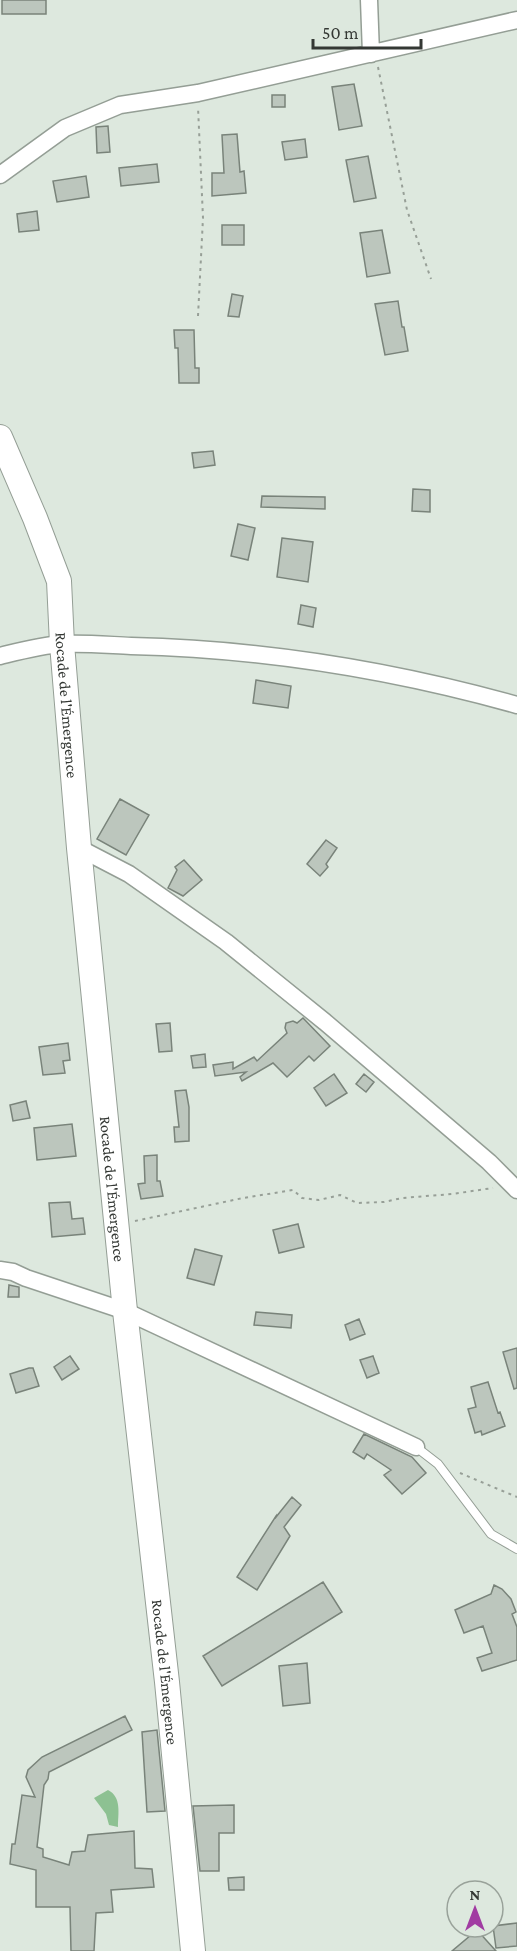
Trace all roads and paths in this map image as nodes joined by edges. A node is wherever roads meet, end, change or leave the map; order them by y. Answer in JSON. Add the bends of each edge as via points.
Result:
{"nodes":[{"id":1,"x":369,"y":0,"type":"edge"},
{"id":2,"x":517,"y":20,"type":"edge"},
{"id":3,"x":373,"y":54,"type":"junction"},
{"id":4,"x":198,"y":93,"type":"junction"},
{"id":5,"x":0,"y":175,"type":"edge"},
{"id":6,"x":431,"y":279,"type":"dead end"},
{"id":7,"x":198,"y":316,"type":"dead end"},
{"id":8,"x":0,"y":437,"type":"edge"},
{"id":9,"x":62,"y":644,"type":"junction"},
{"id":10,"x":0,"y":656,"type":"edge"},
{"id":11,"x":517,"y":705,"type":"edge"},
{"id":12,"x":79,"y":848,"type":"junction"},
{"id":13,"x":514,"y":1187,"type":"edge"},
{"id":14,"x":118,"y":1224,"type":"junction"},
{"id":15,"x":0,"y":1270,"type":"edge"},
{"id":16,"x":125,"y":1311,"type":"junction"},
{"id":17,"x":416,"y":1447,"type":"joint"},
{"id":18,"x":438,"y":1464,"type":"junction"},
{"id":19,"x":517,"y":1497,"type":"edge"},
{"id":20,"x":517,"y":1549,"type":"edge"},
{"id":21,"x":193,"y":1951,"type":"edge"}],
"edges":[{"from":1,"to":3,"type":"street"},
{"from":2,"to":3,"type":"street"},
{"from":3,"to":4,"type":"street"},
{"from":3,"to":6,"type":"path","via":[[407,210]]},
{"from":4,"to":5,"type":"street","via":[[120,105],[64,129]]},
{"from":4,"to":7,"type":"path","via":[[203,218]]},
{"from":8,"to":9,"type":"street","name":"Rocade de l'Émergence","via":[[60,581]]},
{"from":9,"to":10,"type":"street"},
{"from":9,"to":11,"type":"street","via":[[244,652],[449,686]]},
{"from":9,"to":12,"type":"street","name":"Rocade de l'Émergence"},
{"from":12,"to":13,"type":"street","via":[[129,874],[226,942]]},
{"from":12,"to":14,"type":"street","name":"Rocade de l'Émergence"},
{"from":13,"to":14,"type":"path","via":[[357,1203],[340,1195],[319,1200],[302,1197],[293,1190]]},
{"from":14,"to":16,"type":"street","name":"Rocade de l'Émergence"},
{"from":15,"to":16,"type":"street"},
{"from":16,"to":17,"type":"street"},
{"from":16,"to":21,"type":"street","name":"Rocade de l'Émergence"},
{"from":17,"to":18,"type":"lane"},
{"from":18,"to":19,"type":"path"},
{"from":18,"to":20,"type":"lane","via":[[491,1534]]}]}
